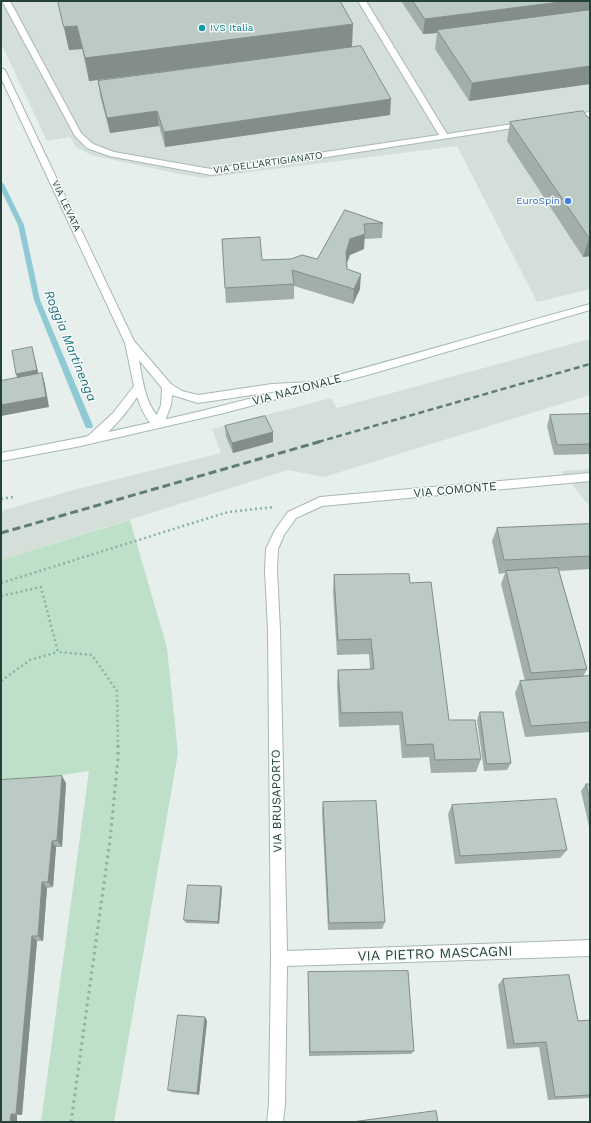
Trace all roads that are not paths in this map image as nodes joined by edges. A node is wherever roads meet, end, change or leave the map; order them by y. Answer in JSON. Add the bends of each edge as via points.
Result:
{"nodes":[{"id":1,"x":6,"y":1,"type":"edge"},
{"id":2,"x":362,"y":1,"type":"edge"},
{"id":3,"x":1,"y":70,"type":"edge"},
{"id":4,"x":590,"y":114,"type":"edge"},
{"id":5,"x":559,"y":119,"type":"edge"},
{"id":6,"x":536,"y":122,"type":"edge"},
{"id":7,"x":445,"y":137,"type":"junction"},
{"id":8,"x":590,"y":307,"type":"edge"},
{"id":9,"x":130,"y":343,"type":"junction"},
{"id":10,"x":139,"y":386,"type":"junction"},
{"id":11,"x":316,"y":386,"type":"junction"},
{"id":12,"x":167,"y":387,"type":"junction"},
{"id":13,"x":159,"y":424,"type":"junction"},
{"id":14,"x":91,"y":440,"type":"junction"},
{"id":15,"x":1,"y":457,"type":"edge"},
{"id":16,"x":590,"y":477,"type":"edge"},
{"id":17,"x":320,"y":502,"type":"joint"},
{"id":18,"x":590,"y":948,"type":"edge"},
{"id":19,"x":279,"y":960,"type":"junction"},
{"id":20,"x":275,"y":1122,"type":"edge"}],
"edges":[{"from":1,"to":7,"type":"street","name":"VIA DELL'ARTIGIANATO","via":[[78,134],[90,146],[112,154],[211,172]]},
{"from":2,"to":7,"type":"street"},
{"from":3,"to":9,"type":"street","name":"VIA LEVATA"},
{"from":4,"to":5,"type":"street"},
{"from":6,"to":7,"type":"street","name":"VIA DELL'ARTIGIANATO"},
{"from":8,"to":11,"type":"street","name":"VIA NAZIONALE"},
{"from":9,"to":10,"type":"street","name":"VIA LEVATA"},
{"from":9,"to":12,"type":"street","name":"VIA LEVATA"},
{"from":10,"to":13,"type":"street","name":"VIA LEVATA","via":[[148,412]]},
{"from":10,"to":14,"type":"street","via":[[125,408]]},
{"from":11,"to":12,"type":"street","name":"VIA LEVATA","via":[[272,388],[198,400]]},
{"from":11,"to":13,"type":"street","name":"VIA NAZIONALE"},
{"from":12,"to":13,"type":"street","via":[[166,405]]},
{"from":13,"to":14,"type":"street","name":"VIA NAZIONALE"},
{"from":14,"to":15,"type":"street","name":"VIA NAZIONALE"},
{"from":16,"to":17,"type":"street","name":"VIA COMONTE"},
{"from":17,"to":19,"type":"street","name":"VIA BRUSAPORTO","via":[[292,515],[279,533],[272,550]]},
{"from":18,"to":19,"type":"street","name":"VIA PIETRO MASCAGNI"},
{"from":19,"to":20,"type":"street","name":"VIA BRUSAPORTO"}]}
